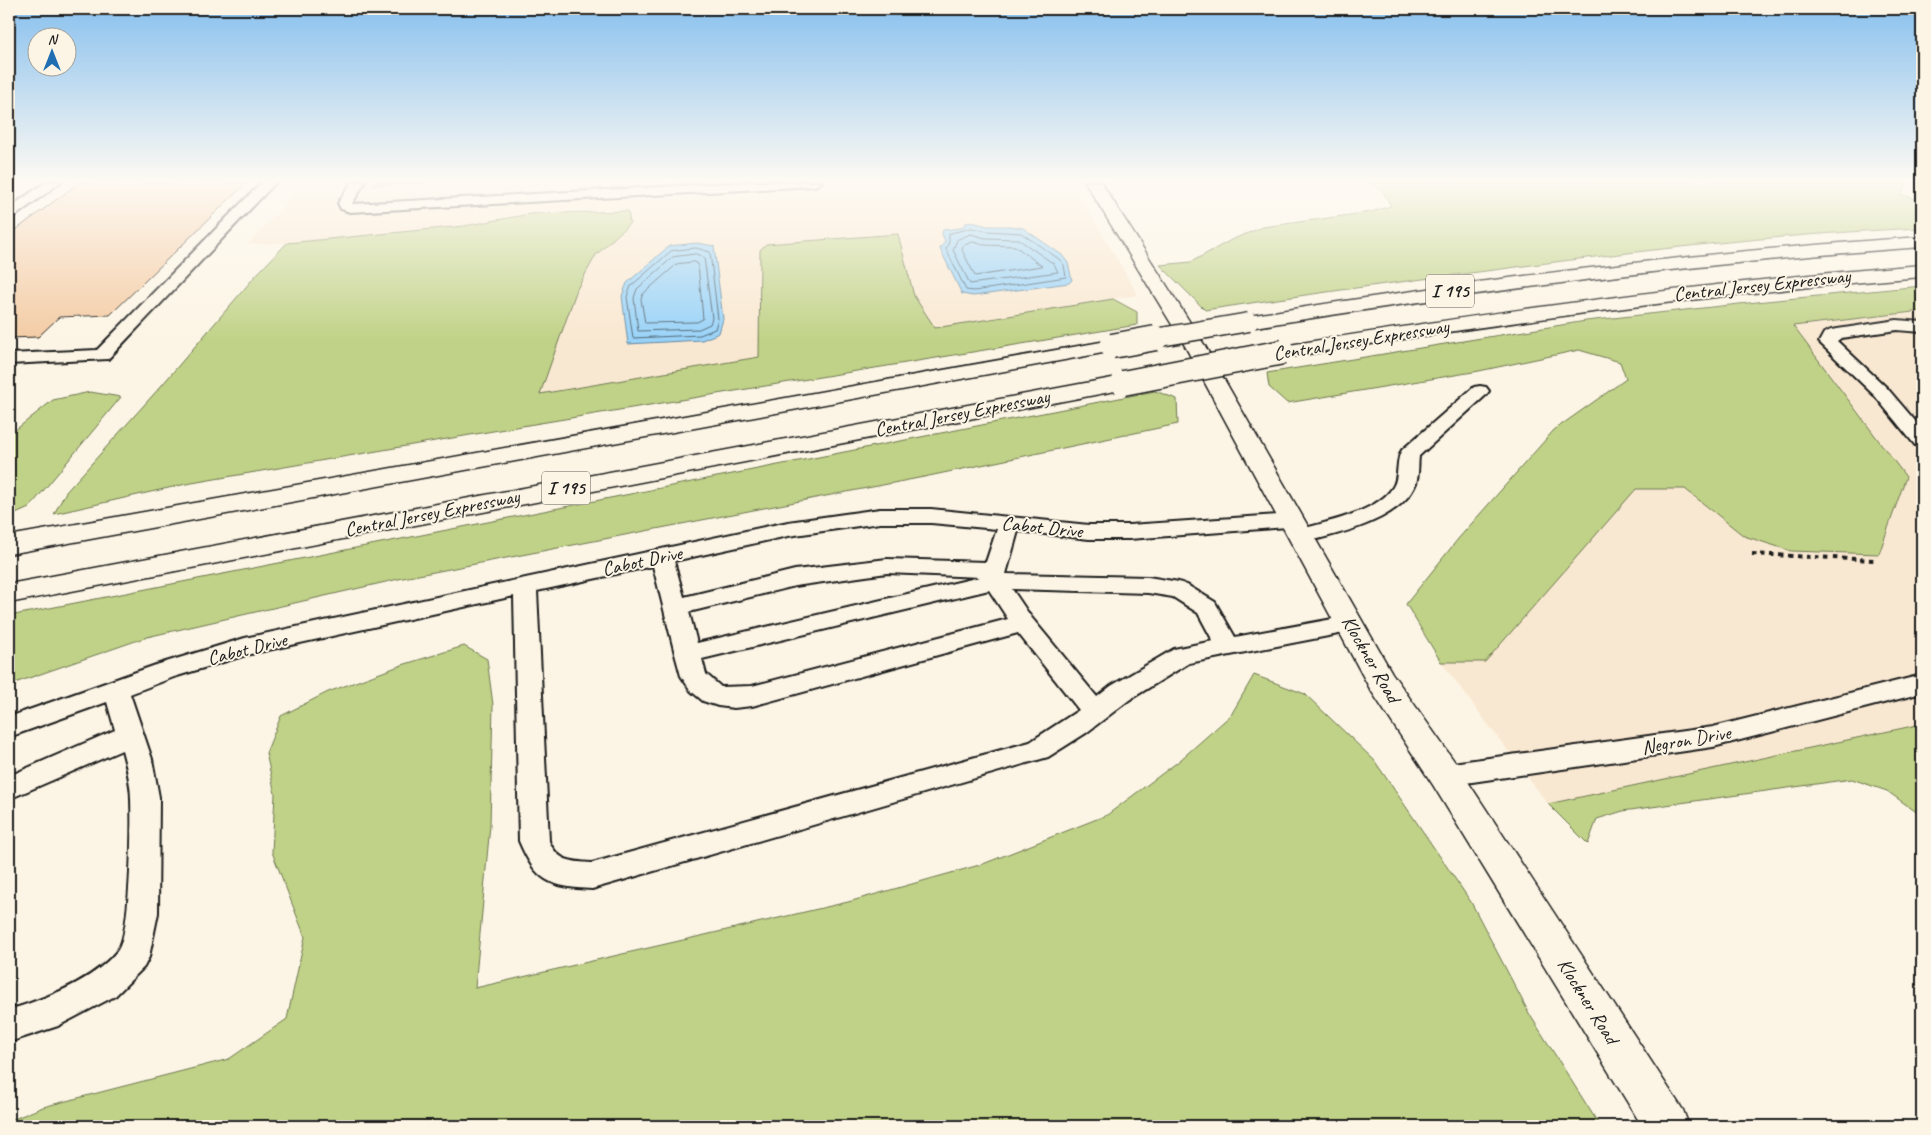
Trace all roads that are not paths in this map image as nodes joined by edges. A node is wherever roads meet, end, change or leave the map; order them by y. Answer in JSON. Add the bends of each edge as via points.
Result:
{"nodes":[{"id":1,"x":218,"y":235,"type":"edge"},
{"id":2,"x":1126,"y":235,"type":"edge"},
{"id":3,"x":1922,"y":242,"type":"edge"},
{"id":4,"x":1922,"y":270,"type":"edge"},
{"id":5,"x":1922,"y":327,"type":"edge"},
{"id":6,"x":9,"y":359,"type":"edge"},
{"id":7,"x":1480,"y":391,"type":"dead end"},
{"id":8,"x":1922,"y":441,"type":"edge"},
{"id":9,"x":1009,"y":524,"type":"junction"},
{"id":10,"x":1297,"y":529,"type":"junction"},
{"id":11,"x":9,"y":545,"type":"edge"},
{"id":12,"x":662,"y":557,"type":"junction"},
{"id":13,"x":995,"y":575,"type":"junction"},
{"id":14,"x":525,"y":586,"type":"junction"},
{"id":15,"x":9,"y":594,"type":"edge"},
{"id":16,"x":676,"y":607,"type":"junction"},
{"id":17,"x":1023,"y":623,"type":"junction"},
{"id":18,"x":1349,"y":624,"type":"junction"},
{"id":19,"x":1228,"y":647,"type":"junction"},
{"id":20,"x":688,"y":654,"type":"junction"},
{"id":21,"x":1922,"y":684,"type":"edge"},
{"id":22,"x":115,"y":688,"type":"junction"},
{"id":23,"x":1096,"y":712,"type":"junction"},
{"id":24,"x":9,"y":727,"type":"edge"},
{"id":25,"x":130,"y":735,"type":"junction"},
{"id":26,"x":1445,"y":776,"type":"junction"},
{"id":27,"x":9,"y":788,"type":"edge"},
{"id":28,"x":9,"y":1026,"type":"edge"},
{"id":29,"x":1666,"y":1126,"type":"edge"}],
"edges":[{"from":1,"to":6,"type":"street","via":[[102,354]]},
{"from":2,"to":10,"type":"main road","name":"Klockner Road","via":[[1195,346]]},
{"from":3,"to":11,"type":"main road","name":"Central Jersey Expressway","number":"I 195","bridge":true,"via":[[1651,266],[1486,286],[1249,322]]},
{"from":4,"to":15,"type":"main road","name":"Central Jersey Expressway","number":"I 195","bridge":true,"via":[[1627,300],[1283,352]]},
{"from":5,"to":8,"type":"street","via":[[1897,325],[1837,334],[1828,342],[1881,392]]},
{"from":7,"to":10,"type":"street","name":"Cabot Drive","via":[[1409,454],[1406,482],[1391,502],[1377,511]]},
{"from":9,"to":10,"type":"street","name":"Cabot Drive","via":[[1089,532]]},
{"from":9,"to":12,"type":"street","name":"Cabot Drive","via":[[931,516],[880,516],[788,529]]},
{"from":9,"to":13,"type":"street"},
{"from":10,"to":18,"type":"main road","name":"Klockner Road"},
{"from":12,"to":14,"type":"street","name":"Cabot Drive"},
{"from":12,"to":16,"type":"street"},
{"from":13,"to":16,"type":"street","via":[[887,566],[795,578]]},
{"from":13,"to":17,"type":"street"},
{"from":13,"to":19,"type":"street","via":[[1179,590],[1207,608]]},
{"from":13,"to":20,"type":"street"},
{"from":14,"to":22,"type":"street","name":"Cabot Drive","via":[[245,648]]},
{"from":14,"to":23,"type":"street","via":[[534,841],[540,857],[551,869],[572,875],[592,876],[1038,750]]},
{"from":16,"to":20,"type":"street"},
{"from":17,"to":20,"type":"street","via":[[732,699],[716,696],[701,688]]},
{"from":17,"to":23,"type":"street"},
{"from":18,"to":19,"type":"street"},
{"from":18,"to":26,"type":"main road","name":"Klockner Road","via":[[1381,681]]},
{"from":19,"to":23,"type":"street","via":[[1183,655],[1120,693]]},
{"from":21,"to":26,"type":"street","name":"Negron Drive","via":[[1713,737]]},
{"from":22,"to":24,"type":"street","name":"Cabot Drive"},
{"from":22,"to":25,"type":"street"},
{"from":25,"to":27,"type":"street"},
{"from":25,"to":28,"type":"street","via":[[145,797],[143,913],[133,957],[102,985],[46,1015]]},
{"from":26,"to":29,"type":"main road","name":"Klockner Road"}]}
